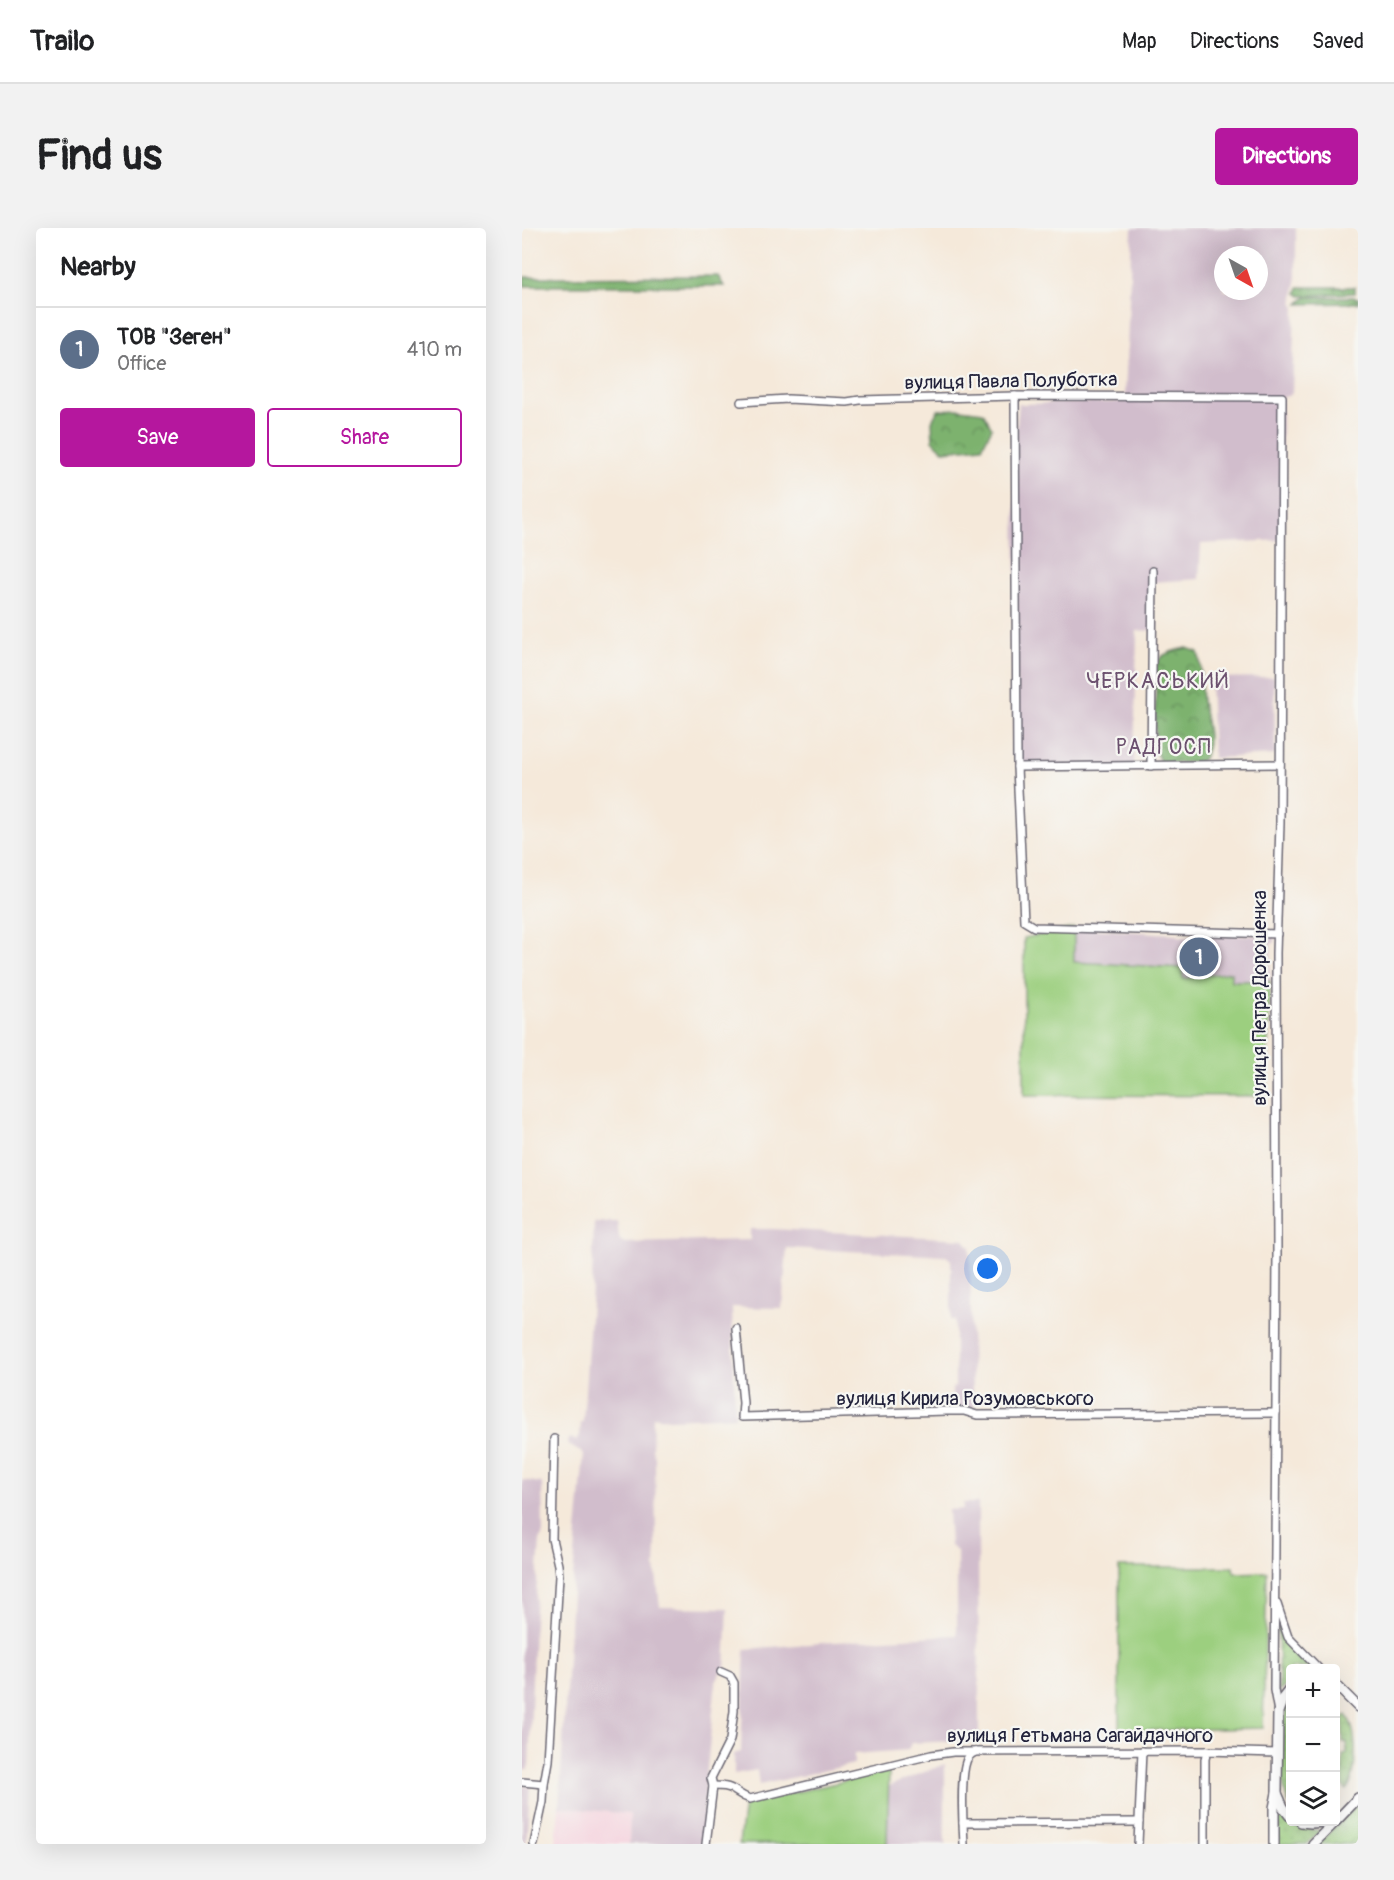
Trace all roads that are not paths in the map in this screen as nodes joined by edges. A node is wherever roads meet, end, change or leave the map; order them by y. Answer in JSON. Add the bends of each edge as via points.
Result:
{"nodes":[{"id":1,"x":1015,"y":396,"type":"junction"},
{"id":2,"x":1282,"y":397,"type":"joint"},
{"id":3,"x":741,"y":402,"type":"dead end"},
{"id":4,"x":1153,"y":571,"type":"dead end"},
{"id":5,"x":1280,"y":764,"type":"junction"},
{"id":6,"x":1151,"y":766,"type":"junction"},
{"id":7,"x":1017,"y":767,"type":"junction"},
{"id":8,"x":1277,"y":934,"type":"junction"},
{"id":9,"x":736,"y":1328,"type":"dead end"},
{"id":10,"x":1276,"y":1413,"type":"junction"},
{"id":11,"x":554,"y":1439,"type":"dead end"},
{"id":12,"x":1275,"y":1599,"type":"junction"},
{"id":13,"x":1314,"y":1664,"type":"edge"},
{"id":14,"x":721,"y":1672,"type":"dead end"},
{"id":15,"x":1340,"y":1690,"type":"edge"},
{"id":16,"x":1286,"y":1695,"type":"edge"},
{"id":17,"x":1357,"y":1706,"type":"edge"},
{"id":18,"x":1278,"y":1712,"type":"junction"},
{"id":19,"x":1358,"y":1717,"type":"edge"},
{"id":20,"x":977,"y":1751,"type":"junction"},
{"id":21,"x":1142,"y":1751,"type":"junction"},
{"id":22,"x":1207,"y":1751,"type":"junction"},
{"id":23,"x":1277,"y":1753,"type":"junction"},
{"id":24,"x":522,"y":1782,"type":"edge"},
{"id":25,"x":544,"y":1784,"type":"junction"},
{"id":26,"x":713,"y":1786,"type":"junction"},
{"id":27,"x":1358,"y":1791,"type":"edge"},
{"id":28,"x":1277,"y":1793,"type":"junction"},
{"id":29,"x":1356,"y":1801,"type":"edge"},
{"id":30,"x":1286,"y":1811,"type":"edge"},
{"id":31,"x":1340,"y":1816,"type":"edge"},
{"id":32,"x":1139,"y":1822,"type":"junction"},
{"id":33,"x":963,"y":1823,"type":"junction"},
{"id":34,"x":1330,"y":1826,"type":"edge"},
{"id":35,"x":534,"y":1844,"type":"edge"},
{"id":36,"x":706,"y":1844,"type":"edge"},
{"id":37,"x":964,"y":1844,"type":"edge"},
{"id":38,"x":1138,"y":1844,"type":"edge"},
{"id":39,"x":1205,"y":1844,"type":"edge"},
{"id":40,"x":1274,"y":1844,"type":"edge"},
{"id":41,"x":1313,"y":1844,"type":"edge"}],
"edges":[{"from":1,"to":2,"type":"street","name":"вулиця Павла Полуботка"},
{"from":1,"to":3,"type":"street","name":"вулиця Павла Полуботка"},
{"from":1,"to":7,"type":"street"},
{"from":2,"to":5,"type":"street","name":"вулиця Петра Дорошенка"},
{"from":4,"to":6,"type":"street"},
{"from":5,"to":6,"type":"street"},
{"from":5,"to":8,"type":"street","name":"вулиця Петра Дорошенка"},
{"from":6,"to":7,"type":"street"},
{"from":7,"to":8,"type":"street","via":[[1024,921],[1034,927]]},
{"from":8,"to":10,"type":"street","name":"вулиця Петра Дорошенка"},
{"from":9,"to":10,"type":"street","name":"вулиця Кирила Розумовського","via":[[742,1417],[957,1411],[977,1415]]},
{"from":10,"to":12,"type":"street","name":"вулиця Петра Дорошенка"},
{"from":11,"to":25,"type":"street","via":[[552,1539],[559,1571]]},
{"from":12,"to":13,"type":"street","name":"вулиця Петра Дорошенка","via":[[1288,1637]]},
{"from":12,"to":18,"type":"street","name":"вулиця Петра Дорошенка","via":[[1274,1690]]},
{"from":14,"to":26,"type":"street","via":[[734,1683],[734,1711],[730,1740],[711,1778]]},
{"from":15,"to":17,"type":"main road"},
{"from":16,"to":18,"type":"main road"},
{"from":17,"to":19,"type":"main road"},
{"from":18,"to":23,"type":"main road","name":"вулиця Петра Дорошенка"},
{"from":20,"to":21,"type":"street","name":"вулиця Гетьмана Сагайдачного"},
{"from":20,"to":26,"type":"street","name":"вулиця Гетьмана Сагайдачного","via":[[931,1755],[750,1799],[734,1789]]},
{"from":20,"to":33,"type":"street","via":[[966,1762]]},
{"from":21,"to":22,"type":"street","name":"вулиця Гетьмана Сагайдачного"},
{"from":21,"to":32,"type":"street"},
{"from":22,"to":23,"type":"street","name":"вулиця Гетьмана Сагайдачного"},
{"from":22,"to":39,"type":"street"},
{"from":23,"to":28,"type":"main road","name":"вулиця Петра Дорошенка"},
{"from":24,"to":25,"type":"street"},
{"from":25,"to":35,"type":"street"},
{"from":26,"to":36,"type":"street"},
{"from":27,"to":29,"type":"main road"},
{"from":28,"to":30,"type":"main road"},
{"from":28,"to":40,"type":"main road","name":"вулиця Петра Дорошенка"},
{"from":29,"to":31,"type":"main road"},
{"from":32,"to":33,"type":"street"},
{"from":32,"to":38,"type":"street"},
{"from":33,"to":37,"type":"street"},
{"from":34,"to":41,"type":"main road"}]}
